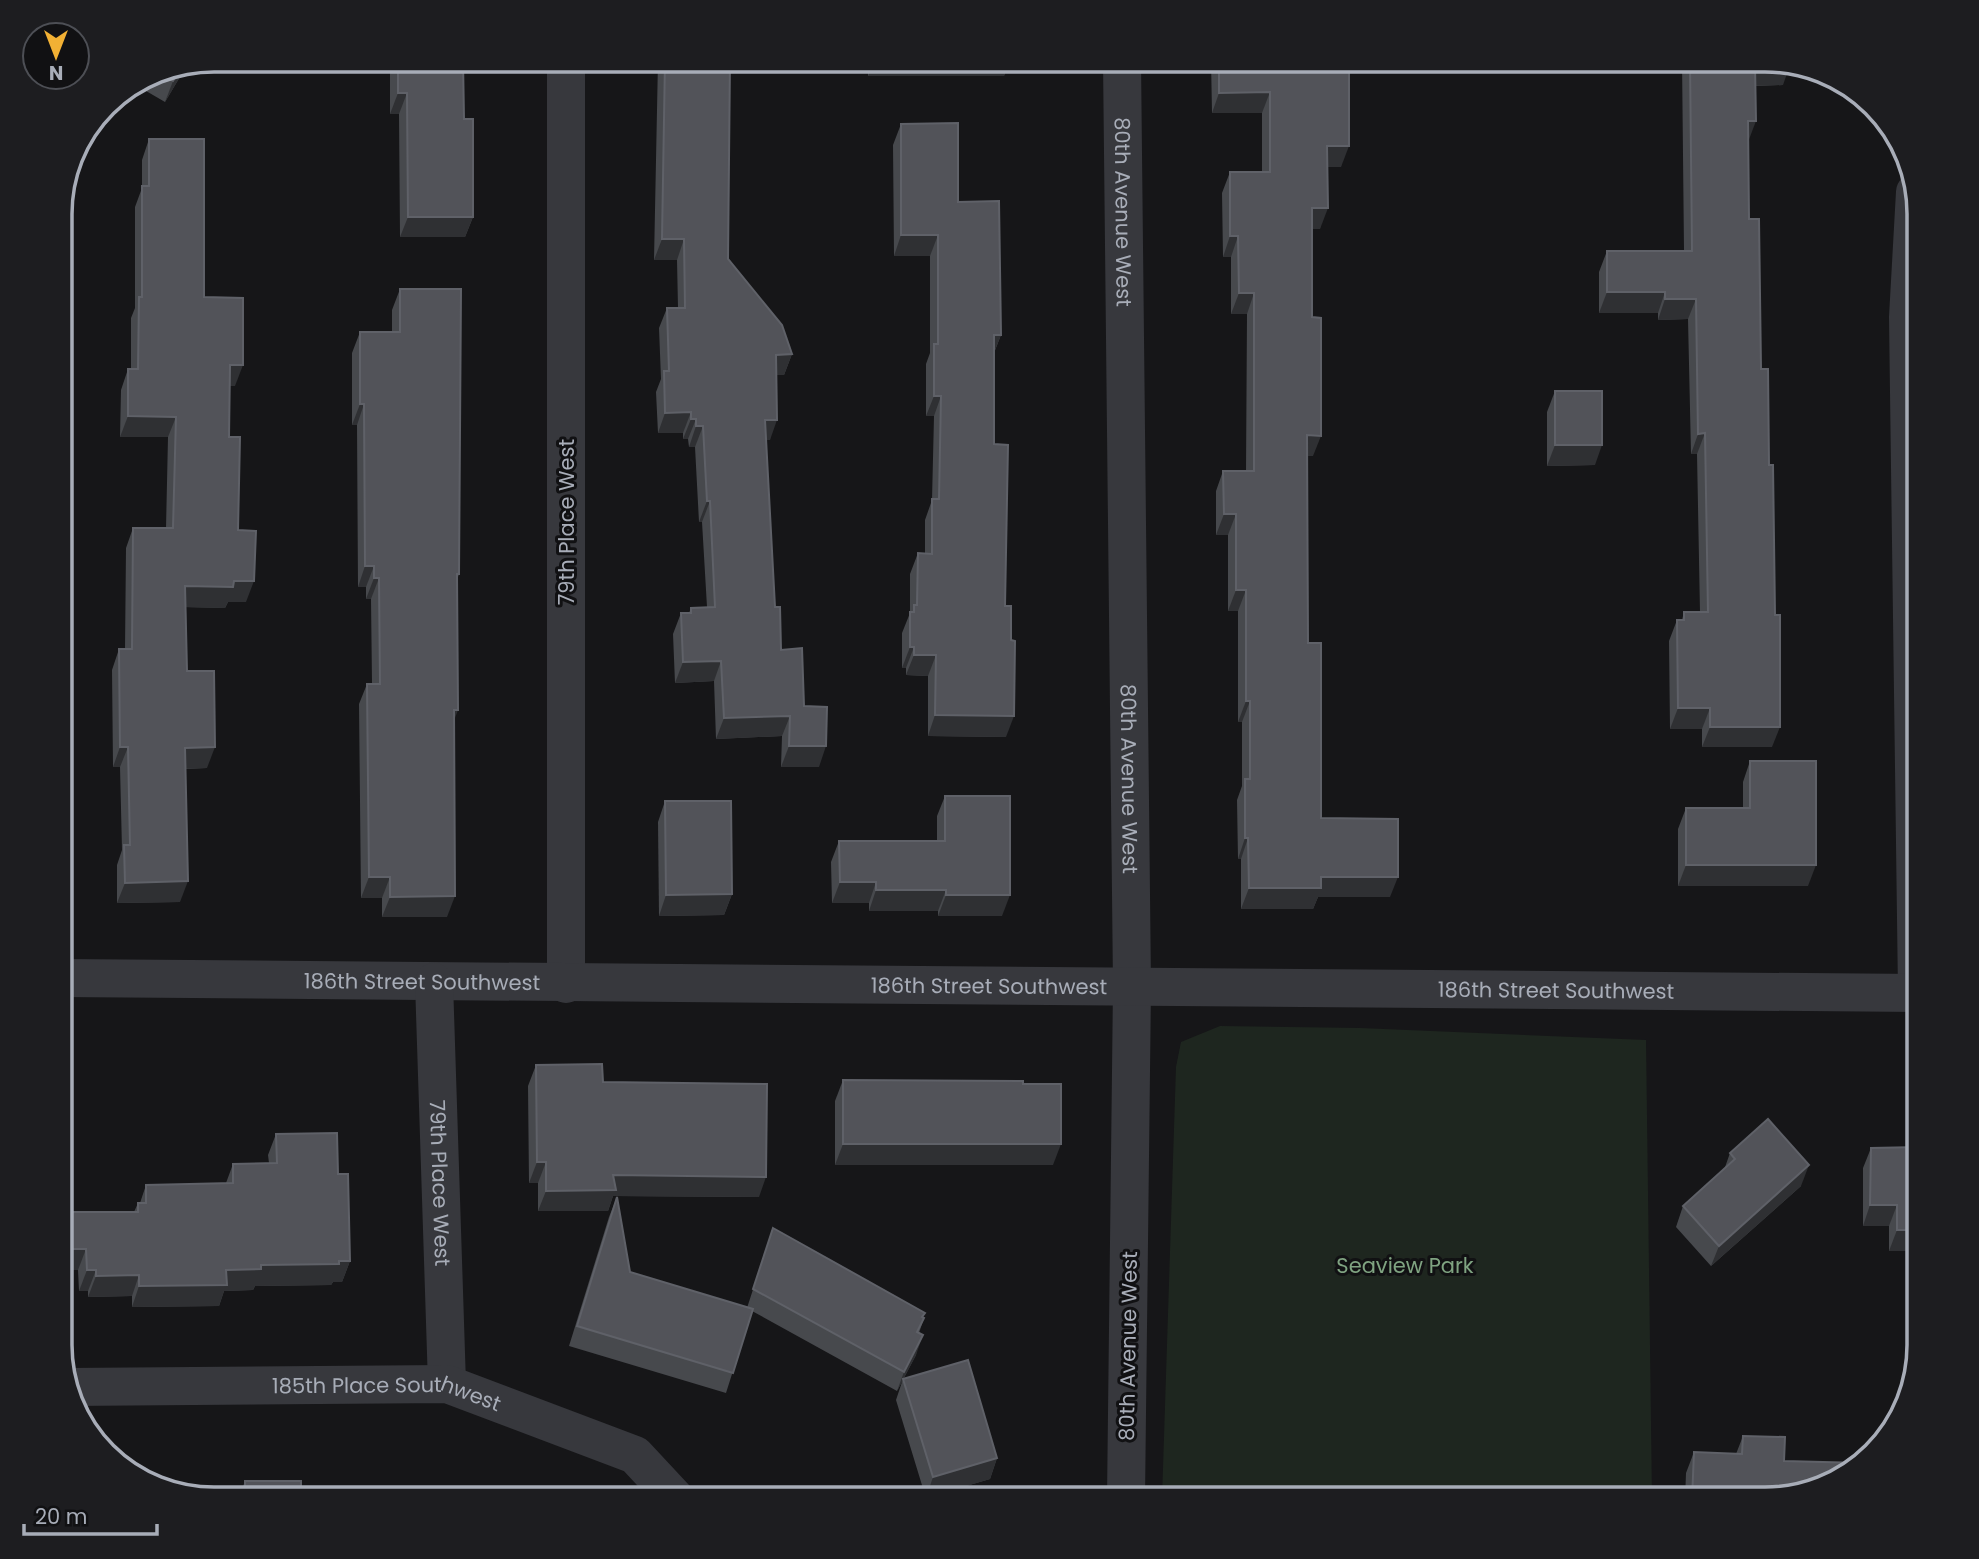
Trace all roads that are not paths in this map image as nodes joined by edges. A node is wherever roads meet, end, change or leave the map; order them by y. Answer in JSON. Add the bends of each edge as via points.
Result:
{"nodes":[{"id":1,"x":566,"y":72,"type":"edge"},
{"id":2,"x":1122,"y":72,"type":"edge"},
{"id":3,"x":72,"y":978,"type":"edge"},
{"id":4,"x":435,"y":982,"type":"junction"},
{"id":5,"x":566,"y":984,"type":"junction"},
{"id":6,"x":1132,"y":986,"type":"junction"},
{"id":7,"x":1907,"y":993,"type":"edge"},
{"id":8,"x":447,"y":1384,"type":"junction"},
{"id":9,"x":78,"y":1387,"type":"edge"},
{"id":10,"x":664,"y":1487,"type":"edge"},
{"id":11,"x":1126,"y":1487,"type":"edge"}],
"edges":[{"from":1,"to":5,"type":"street","name":"79th Place West"},
{"from":2,"to":6,"type":"street","name":"80th Avenue West"},
{"from":3,"to":4,"type":"street","name":"186th Street Southwest"},
{"from":4,"to":5,"type":"street","name":"186th Street Southwest"},
{"from":4,"to":8,"type":"street","name":"79th Place West"},
{"from":5,"to":6,"type":"street","name":"186th Street Southwest"},
{"from":6,"to":7,"type":"street","name":"186th Street Southwest"},
{"from":6,"to":11,"type":"street","name":"80th Avenue West"},
{"from":8,"to":9,"type":"street","name":"185th Place Southwest"},
{"from":8,"to":10,"type":"street","name":"185th Place Southwest","via":[[635,1455]]}]}
